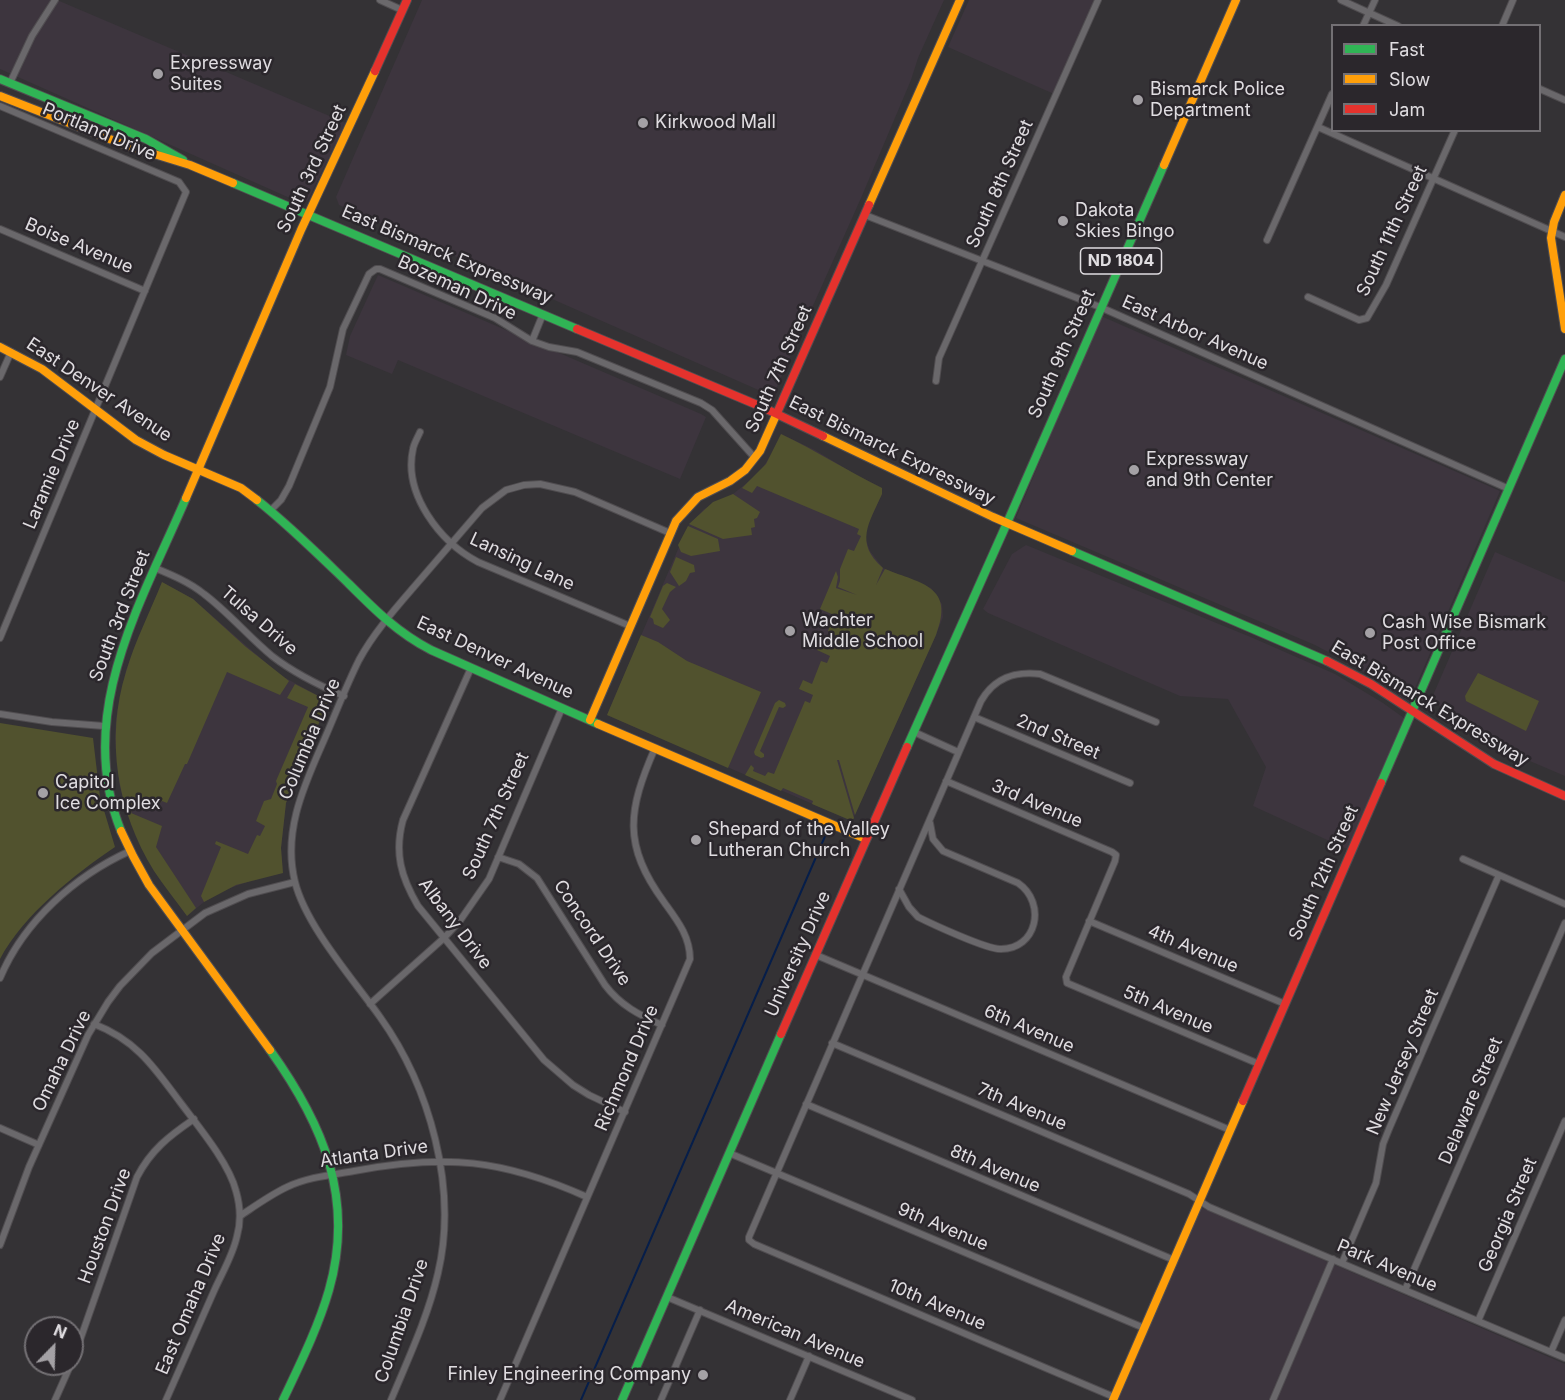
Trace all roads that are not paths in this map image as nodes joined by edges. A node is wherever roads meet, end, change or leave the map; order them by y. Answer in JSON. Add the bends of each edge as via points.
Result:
{"nodes":[{"id":1,"x":55,"y":0,"type":"edge"},
{"id":2,"x":380,"y":0,"type":"edge"},
{"id":3,"x":407,"y":0,"type":"edge"},
{"id":4,"x":960,"y":0,"type":"edge"},
{"id":5,"x":1098,"y":0,"type":"edge"},
{"id":6,"x":1236,"y":0,"type":"edge"},
{"id":7,"x":1341,"y":0,"type":"edge"},
{"id":8,"x":1375,"y":0,"type":"edge"},
{"id":9,"x":1513,"y":0,"type":"edge"},
{"id":10,"x":402,"y":10,"type":"junction"},
{"id":11,"x":1369,"y":13,"type":"junction"},
{"id":12,"x":1365,"y":24,"type":"edge"},
{"id":13,"x":1394,"y":24,"type":"edge"},
{"id":14,"x":1503,"y":24,"type":"edge"},
{"id":15,"x":0,"y":79,"type":"edge"},
{"id":16,"x":10,"y":83,"type":"junction"},
{"id":17,"x":1541,"y":89,"type":"edge"},
{"id":18,"x":0,"y":91,"type":"edge"},
{"id":19,"x":0,"y":96,"type":"edge"},
{"id":20,"x":1331,"y":96,"type":"edge"},
{"id":21,"x":1565,"y":100,"type":"edge"},
{"id":22,"x":0,"y":106,"type":"edge"},
{"id":23,"x":1318,"y":127,"type":"junction"},
{"id":24,"x":1454,"y":132,"type":"edge"},
{"id":25,"x":190,"y":165,"type":"junction"},
{"id":26,"x":1433,"y":179,"type":"junction"},
{"id":27,"x":184,"y":188,"type":"joint"},
{"id":28,"x":1565,"y":195,"type":"edge"},
{"id":29,"x":309,"y":214,"type":"junction"},
{"id":30,"x":865,"y":215,"type":"junction"},
{"id":31,"x":0,"y":229,"type":"edge"},
{"id":32,"x":1552,"y":231,"type":"junction"},
{"id":33,"x":1565,"y":237,"type":"edge"},
{"id":34,"x":1267,"y":240,"type":"dead end"},
{"id":35,"x":982,"y":261,"type":"junction"},
{"id":36,"x":1561,"y":287,"type":"edge"},
{"id":37,"x":146,"y":291,"type":"junction"},
{"id":38,"x":1308,"y":297,"type":"dead end"},
{"id":39,"x":1100,"y":307,"type":"junction"},
{"id":40,"x":543,"y":314,"type":"junction"},
{"id":41,"x":1565,"y":329,"type":"edge"},
{"id":42,"x":532,"y":341,"type":"junction"},
{"id":43,"x":0,"y":347,"type":"edge"},
{"id":44,"x":11,"y":351,"type":"junction"},
{"id":45,"x":1565,"y":359,"type":"edge"},
{"id":46,"x":0,"y":377,"type":"edge"},
{"id":47,"x":936,"y":381,"type":"dead end"},
{"id":48,"x":96,"y":409,"type":"junction"},
{"id":49,"x":777,"y":413,"type":"junction"},
{"id":50,"x":420,"y":432,"type":"dead end"},
{"id":51,"x":755,"y":458,"type":"junction"},
{"id":52,"x":198,"y":469,"type":"junction"},
{"id":53,"x":1509,"y":489,"type":"junction"},
{"id":54,"x":271,"y":510,"type":"junction"},
{"id":55,"x":1007,"y":523,"type":"junction"},
{"id":56,"x":670,"y":533,"type":"junction"},
{"id":57,"x":451,"y":544,"type":"junction"},
{"id":58,"x":155,"y":568,"type":"junction"},
{"id":59,"x":387,"y":621,"type":"junction"},
{"id":60,"x":630,"y":626,"type":"junction"},
{"id":61,"x":0,"y":638,"type":"edge"},
{"id":62,"x":471,"y":668,"type":"junction"},
{"id":63,"x":344,"y":696,"type":"junction"},
{"id":64,"x":562,"y":708,"type":"junction"},
{"id":65,"x":1412,"y":711,"type":"junction"},
{"id":66,"x":0,"y":714,"type":"edge"},
{"id":67,"x":974,"y":717,"type":"junction"},
{"id":68,"x":590,"y":720,"type":"junction"},
{"id":69,"x":1156,"y":722,"type":"dead end"},
{"id":70,"x":104,"y":726,"type":"junction"},
{"id":71,"x":914,"y":732,"type":"junction"},
{"id":72,"x":655,"y":748,"type":"junction"},
{"id":73,"x":958,"y":752,"type":"junction"},
{"id":74,"x":946,"y":781,"type":"junction"},
{"id":75,"x":1130,"y":783,"type":"dead end"},
{"id":76,"x":1565,"y":796,"type":"edge"},
{"id":77,"x":930,"y":819,"type":"junction"},
{"id":78,"x":866,"y":839,"type":"junction"},
{"id":79,"x":130,"y":851,"type":"junction"},
{"id":80,"x":498,"y":857,"type":"junction"},
{"id":81,"x":1463,"y":860,"type":"dead end"},
{"id":82,"x":1499,"y":875,"type":"junction"},
{"id":83,"x":295,"y":882,"type":"junction"},
{"id":84,"x":899,"y":890,"type":"junction"},
{"id":85,"x":1565,"y":904,"type":"edge"},
{"id":86,"x":1089,"y":921,"type":"junction"},
{"id":87,"x":1565,"y":923,"type":"edge"},
{"id":88,"x":183,"y":930,"type":"junction"},
{"id":89,"x":444,"y":938,"type":"junction"},
{"id":90,"x":816,"y":955,"type":"junction"},
{"id":91,"x":862,"y":974,"type":"junction"},
{"id":92,"x":0,"y":978,"type":"edge"},
{"id":93,"x":370,"y":1004,"type":"junction"},
{"id":94,"x":1285,"y":1004,"type":"junction"},
{"id":95,"x":94,"y":1024,"type":"junction"},
{"id":96,"x":662,"y":1025,"type":"junction"},
{"id":97,"x":832,"y":1043,"type":"junction"},
{"id":98,"x":1259,"y":1064,"type":"junction"},
{"id":99,"x":806,"y":1104,"type":"junction"},
{"id":100,"x":625,"y":1112,"type":"junction"},
{"id":101,"x":194,"y":1119,"type":"junction"},
{"id":102,"x":1565,"y":1121,"type":"edge"},
{"id":103,"x":0,"y":1128,"type":"edge"},
{"id":104,"x":1230,"y":1130,"type":"junction"},
{"id":105,"x":39,"y":1145,"type":"junction"},
{"id":106,"x":729,"y":1153,"type":"junction"},
{"id":107,"x":438,"y":1160,"type":"junction"},
{"id":108,"x":776,"y":1172,"type":"junction"},
{"id":109,"x":333,"y":1174,"type":"junction"},
{"id":110,"x":587,"y":1197,"type":"junction"},
{"id":111,"x":1199,"y":1201,"type":"junction"},
{"id":112,"x":240,"y":1216,"type":"junction"},
{"id":113,"x":0,"y":1245,"type":"edge"},
{"id":114,"x":1333,"y":1259,"type":"junction"},
{"id":115,"x":1174,"y":1260,"type":"junction"},
{"id":116,"x":1342,"y":1263,"type":"junction"},
{"id":117,"x":1405,"y":1290,"type":"junction"},
{"id":118,"x":667,"y":1297,"type":"junction"},
{"id":119,"x":700,"y":1310,"type":"junction"},
{"id":120,"x":1565,"y":1320,"type":"edge"},
{"id":121,"x":1478,"y":1321,"type":"junction"},
{"id":122,"x":1144,"y":1328,"type":"junction"},
{"id":123,"x":84,"y":1329,"type":"edge"},
{"id":124,"x":1551,"y":1352,"type":"junction"},
{"id":125,"x":809,"y":1356,"type":"junction"},
{"id":126,"x":1565,"y":1358,"type":"edge"},
{"id":127,"x":66,"y":1376,"type":"edge"},
{"id":128,"x":1113,"y":1398,"type":"edge"},
{"id":129,"x":55,"y":1400,"type":"edge"},
{"id":130,"x":166,"y":1400,"type":"edge"},
{"id":131,"x":283,"y":1400,"type":"edge"},
{"id":132,"x":391,"y":1400,"type":"edge"},
{"id":133,"x":500,"y":1400,"type":"edge"},
{"id":134,"x":622,"y":1400,"type":"edge"},
{"id":135,"x":661,"y":1400,"type":"edge"},
{"id":136,"x":790,"y":1400,"type":"edge"},
{"id":137,"x":912,"y":1400,"type":"edge"},
{"id":138,"x":1273,"y":1400,"type":"edge"}],
"edges":[{"from":1,"to":16,"type":"street"},
{"from":2,"to":10,"type":"street"},
{"from":3,"to":10,"type":"street","name":"South 3rd Street"},
{"from":4,"to":30,"type":"street","name":"South 7th Street"},
{"from":5,"to":35,"type":"street","name":"South 8th Street"},
{"from":6,"to":39,"type":"street","name":"South 9th Street","number":"ND 1804"},
{"from":7,"to":11,"type":"street"},
{"from":8,"to":11,"type":"street"},
{"from":9,"to":14,"type":"street"},
{"from":10,"to":29,"type":"street","name":"South 3rd Street"},
{"from":11,"to":12,"type":"street"},
{"from":11,"to":13,"type":"street"},
{"from":15,"to":16,"type":"street","name":"East Bismarck Expressway"},
{"from":16,"to":18,"type":"street","via":[[7,90]]},
{"from":16,"to":25,"type":"street","name":"East Bismarck Expressway","via":[[146,139]]},
{"from":17,"to":21,"type":"street"},
{"from":19,"to":25,"type":"street","name":"East Bismarck Expressway","via":[[125,145]]},
{"from":20,"to":23,"type":"street"},
{"from":22,"to":27,"type":"street","name":"Portland Drive","via":[[179,182]]},
{"from":23,"to":26,"type":"street"},
{"from":23,"to":34,"type":"street"},
{"from":24,"to":26,"type":"street","name":"South 11th Street"},
{"from":25,"to":29,"type":"street","name":"East Bismarck Expressway"},
{"from":26,"to":32,"type":"street"},
{"from":26,"to":38,"type":"street","name":"South 11th Street","via":[[1386,285],[1367,318],[1359,320]]},
{"from":27,"to":37,"type":"street","name":"Laramie Drive","via":[[185,196]]},
{"from":28,"to":32,"type":"street"},
{"from":29,"to":40,"type":"street","name":"East Bismarck Expressway"},
{"from":29,"to":52,"type":"street","name":"South 3rd Street"},
{"from":30,"to":35,"type":"street","name":"East Arbor Avenue"},
{"from":30,"to":49,"type":"street","name":"South 7th Street"},
{"from":31,"to":37,"type":"street","name":"Boise Avenue"},
{"from":32,"to":33,"type":"street"},
{"from":32,"to":36,"type":"street"},
{"from":35,"to":39,"type":"street","name":"East Arbor Avenue"},
{"from":35,"to":47,"type":"street","name":"South 8th Street","via":[[939,358]]},
{"from":36,"to":41,"type":"street"},
{"from":37,"to":48,"type":"street","name":"Laramie Drive"},
{"from":39,"to":53,"type":"street","name":"East Arbor Avenue"},
{"from":39,"to":55,"type":"street","name":"South 9th Street","number":"ND 1804"},
{"from":40,"to":42,"type":"street"},
{"from":40,"to":49,"type":"street","name":"East Bismarck Expressway"},
{"from":42,"to":51,"type":"street","name":"Bozeman Drive","via":[[577,352],[701,403]]},
{"from":42,"to":54,"type":"street","name":"Bozeman Drive","via":[[495,318],[380,269],[372,271],[343,329],[330,387],[289,486]]},
{"from":43,"to":44,"type":"street","name":"East Denver Avenue"},
{"from":44,"to":46,"type":"street"},
{"from":44,"to":48,"type":"street","name":"East Denver Avenue"},
{"from":45,"to":53,"type":"street","name":"South 12th Street"},
{"from":48,"to":52,"type":"street","name":"East Denver Avenue","via":[[136,440]]},
{"from":48,"to":61,"type":"street","name":"Laramie Drive"},
{"from":49,"to":51,"type":"street","name":"South 7th Street"},
{"from":49,"to":55,"type":"street","name":"East Bismarck Expressway"},
{"from":50,"to":57,"type":"street","name":"Lansing Lane","via":[[413,448],[412,466],[417,492],[430,519]]},
{"from":51,"to":56,"type":"street","name":"South 7th Street","via":[[738,476],[698,497]]},
{"from":52,"to":54,"type":"street","name":"East Denver Avenue","via":[[241,488]]},
{"from":52,"to":58,"type":"street","name":"South 3rd Street"},
{"from":53,"to":65,"type":"street","name":"South 12th Street"},
{"from":54,"to":59,"type":"street","name":"East Denver Avenue"},
{"from":55,"to":65,"type":"street","name":"East Bismarck Expressway","via":[[1327,660]]},
{"from":55,"to":71,"type":"street","name":"University Drive","number":"ND 1804"},
{"from":56,"to":57,"type":"street","name":"Columbia Drive","via":[[575,492],[540,484],[506,490],[482,508]]},
{"from":56,"to":60,"type":"street","name":"South 7th Street"},
{"from":57,"to":59,"type":"street","name":"Columbia Drive"},
{"from":57,"to":60,"type":"street","name":"Lansing Lane","via":[[478,562]]},
{"from":58,"to":63,"type":"street","name":"Tulsa Drive","via":[[202,592],[289,668]]},
{"from":58,"to":70,"type":"street","name":"South 3rd Street","via":[[114,669]]},
{"from":59,"to":62,"type":"street","name":"East Denver Avenue","via":[[408,638]]},
{"from":59,"to":63,"type":"street","name":"Columbia Drive","via":[[360,659]]},
{"from":60,"to":68,"type":"street","name":"South 7th Street"},
{"from":62,"to":64,"type":"street","name":"East Denver Avenue"},
{"from":62,"to":89,"type":"street","name":"Albany Drive","via":[[403,820],[398,844],[400,868],[409,891]]},
{"from":63,"to":83,"type":"street","name":"Columbia Drive","via":[[298,802],[292,844]]},
{"from":64,"to":68,"type":"street","name":"East Denver Avenue"},
{"from":64,"to":80,"type":"street","name":"South 7th Street"},
{"from":65,"to":76,"type":"street","name":"East Bismarck Expressway","via":[[1494,764]]},
{"from":65,"to":94,"type":"street","name":"South 12th Street"},
{"from":66,"to":70,"type":"street"},
{"from":67,"to":69,"type":"street","via":[[988,690],[999,680],[1033,673]]},
{"from":67,"to":73,"type":"street"},
{"from":67,"to":75,"type":"street","name":"2nd Street"},
{"from":68,"to":72,"type":"street","name":"East Denver Avenue"},
{"from":70,"to":79,"type":"street","name":"South 3rd Street","via":[[109,787]]},
{"from":71,"to":73,"type":"street"},
{"from":71,"to":78,"type":"street","name":"University Drive","number":"ND 1804"},
{"from":72,"to":78,"type":"street","name":"East Denver Avenue"},
{"from":72,"to":96,"type":"street","name":"Richmond Drive","via":[[636,799],[635,843],[650,884],[676,919],[690,950],[690,959]]},
{"from":73,"to":74,"type":"street"},
{"from":74,"to":77,"type":"street"},
{"from":74,"to":86,"type":"street","name":"3rd Avenue","via":[[1116,855]]},
{"from":77,"to":84,"type":"street"},
{"from":77,"to":84,"type":"street","via":[[933,839],[943,851],[1026,890],[1034,907],[1033,927],[1015,946],[995,949],[918,916]]},
{"from":78,"to":90,"type":"street","name":"University Drive","number":"ND 1804"},
{"from":79,"to":88,"type":"street","name":"South 3rd Street","via":[[149,885]]},
{"from":79,"to":92,"type":"street","via":[[95,870],[61,896],[25,936]]},
{"from":80,"to":89,"type":"street","name":"South 7th Street","via":[[475,901]]},
{"from":80,"to":96,"type":"street","name":"Concord Drive","via":[[519,864],[537,878],[618,1000]]},
{"from":81,"to":82,"type":"street"},
{"from":82,"to":85,"type":"street"},
{"from":82,"to":116,"type":"street","name":"New Jersey Street","via":[[1389,1129],[1376,1183]]},
{"from":83,"to":88,"type":"street","name":"Omaha Drive","via":[[248,894],[205,913]]},
{"from":83,"to":93,"type":"street","name":"Columbia Drive","via":[[314,925]]},
{"from":84,"to":91,"type":"street"},
{"from":86,"to":94,"type":"street","name":"4th Avenue"},
{"from":86,"to":98,"type":"street","name":"5th Avenue","via":[[1065,982]]},
{"from":87,"to":117,"type":"street","name":"Delaware Street"},
{"from":88,"to":95,"type":"street","name":"Omaha Drive","via":[[152,953],[120,987]]},
{"from":88,"to":109,"type":"street","name":"South 3rd Street","via":[[291,1076],[320,1130]]},
{"from":89,"to":93,"type":"street","name":"South 7th Street"},
{"from":89,"to":100,"type":"street","name":"Albany Drive","via":[[544,1060],[589,1095]]},
{"from":90,"to":91,"type":"street","name":"6th Avenue"},
{"from":90,"to":106,"type":"street","name":"University Drive","number":"ND 1804"},
{"from":91,"to":97,"type":"street"},
{"from":91,"to":104,"type":"street","name":"6th Avenue"},
{"from":93,"to":107,"type":"street","name":"Columbia Drive","via":[[406,1059],[430,1119]]},
{"from":94,"to":98,"type":"street","name":"South 12th Street"},
{"from":95,"to":101,"type":"street","name":"East Omaha Drive","via":[[120,1035],[142,1053]]},
{"from":95,"to":105,"type":"street","name":"Omaha Drive"},
{"from":96,"to":100,"type":"street","name":"Richmond Drive"},
{"from":97,"to":99,"type":"street"},
{"from":97,"to":111,"type":"street","name":"7th Avenue"},
{"from":98,"to":104,"type":"street","name":"South 12th Street"},
{"from":99,"to":108,"type":"street"},
{"from":99,"to":115,"type":"street","name":"8th Avenue"},
{"from":100,"to":110,"type":"street","name":"Richmond Drive"},
{"from":101,"to":112,"type":"street","name":"East Omaha Drive","via":[[232,1179]]},
{"from":101,"to":123,"type":"street","name":"Houston Drive","via":[[162,1142],[137,1177]]},
{"from":102,"to":121,"type":"street","name":"Georgia Street"},
{"from":103,"to":105,"type":"street"},
{"from":104,"to":111,"type":"street","name":"South 12th Street"},
{"from":105,"to":113,"type":"street","name":"Omaha Drive"},
{"from":106,"to":108,"type":"street","name":"9th Avenue"},
{"from":106,"to":118,"type":"street","name":"University Drive","number":"ND 1804"},
{"from":107,"to":109,"type":"street","name":"Atlanta Drive"},
{"from":107,"to":110,"type":"street","name":"Atlanta Drive","via":[[521,1172]]},
{"from":107,"to":132,"type":"street","name":"Columbia Drive","via":[[444,1211],[437,1275]]},
{"from":108,"to":122,"type":"street","name":"9th Avenue"},
{"from":108,"to":128,"type":"street","name":"10th Avenue","via":[[750,1233],[749,1240],[754,1244]]},
{"from":109,"to":112,"type":"street","name":"Atlanta Drive","via":[[288,1187]]},
{"from":109,"to":131,"type":"street","name":"South 3rd Street","via":[[339,1215],[333,1272],[318,1322]]},
{"from":110,"to":133,"type":"street","name":"Richmond Drive"},
{"from":111,"to":114,"type":"street","name":"Park Avenue"},
{"from":111,"to":115,"type":"street","name":"South 12th Street"},
{"from":112,"to":130,"type":"street","name":"East Omaha Drive","via":[[234,1246]]},
{"from":114,"to":116,"type":"street","name":"Park Avenue"},
{"from":114,"to":138,"type":"street"},
{"from":115,"to":122,"type":"street","name":"South 12th Street"},
{"from":116,"to":117,"type":"street","name":"Park Avenue"},
{"from":117,"to":121,"type":"street","name":"Park Avenue"},
{"from":118,"to":119,"type":"street","name":"American Avenue"},
{"from":118,"to":134,"type":"street","name":"University Drive","number":"ND 1804"},
{"from":119,"to":125,"type":"street","name":"American Avenue"},
{"from":119,"to":135,"type":"street"},
{"from":120,"to":124,"type":"street"},
{"from":121,"to":124,"type":"street","name":"Park Avenue"},
{"from":122,"to":128,"type":"street","name":"South 12th Street"},
{"from":124,"to":126,"type":"street","name":"Park Avenue"},
{"from":125,"to":136,"type":"street"},
{"from":125,"to":137,"type":"street","name":"American Avenue"},
{"from":127,"to":129,"type":"street","name":"Houston Drive"}]}
